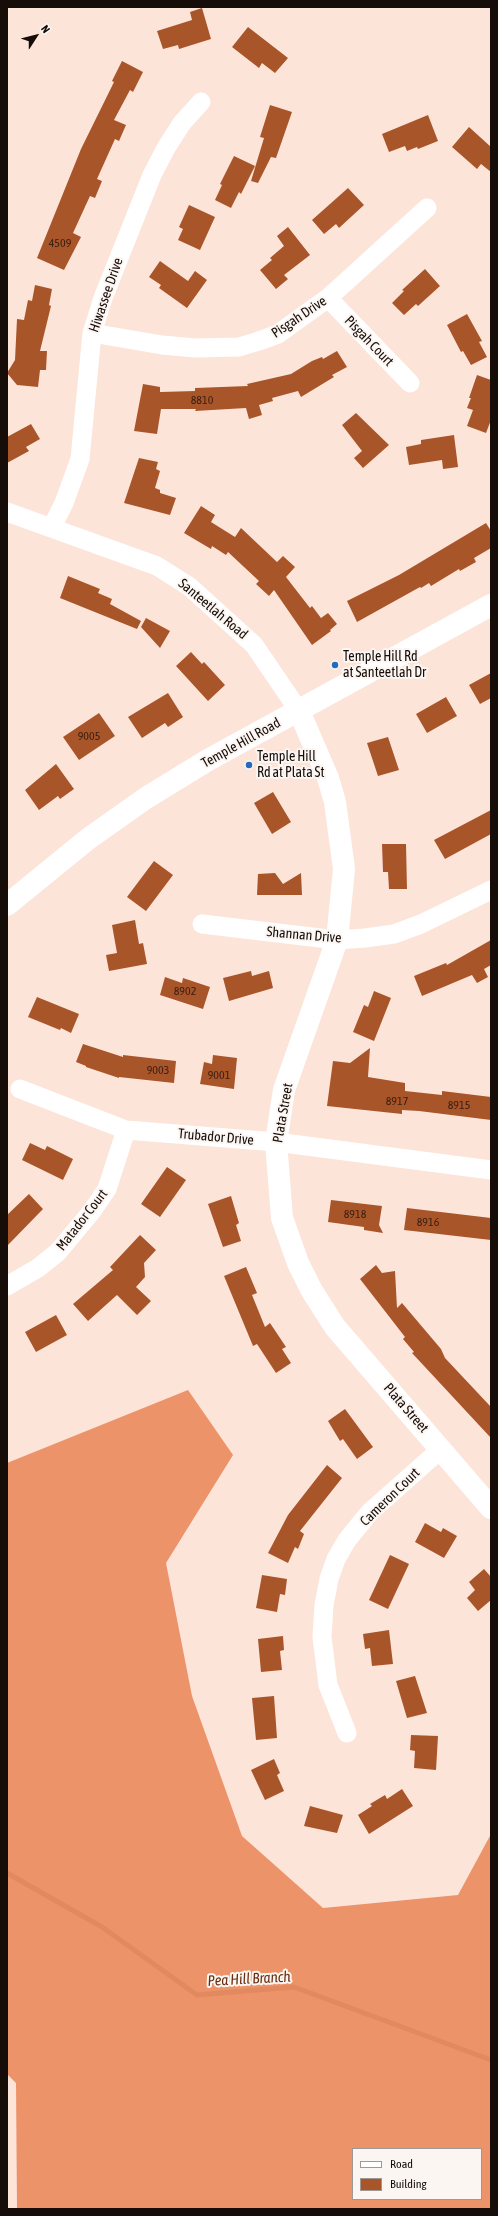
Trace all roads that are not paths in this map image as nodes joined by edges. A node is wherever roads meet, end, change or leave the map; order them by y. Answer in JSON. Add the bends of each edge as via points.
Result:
{"nodes":[{"id":1,"x":201,"y":102,"type":"dead end"},
{"id":2,"x":427,"y":208,"type":"dead end"},
{"id":3,"x":328,"y":298,"type":"junction"},
{"id":4,"x":92,"y":333,"type":"junction"},
{"id":5,"x":410,"y":383,"type":"dead end"},
{"id":6,"x":7,"y":512,"type":"edge"},
{"id":7,"x":52,"y":527,"type":"junction"},
{"id":8,"x":491,"y":606,"type":"edge"},
{"id":9,"x":299,"y":711,"type":"junction"},
{"id":10,"x":491,"y":890,"type":"edge"},
{"id":11,"x":7,"y":905,"type":"edge"},
{"id":12,"x":202,"y":924,"type":"dead end"},
{"id":13,"x":337,"y":940,"type":"junction"},
{"id":14,"x":20,"y":1089,"type":"dead end"},
{"id":15,"x":126,"y":1130,"type":"junction"},
{"id":16,"x":276,"y":1142,"type":"junction"},
{"id":17,"x":491,"y":1170,"type":"edge"},
{"id":18,"x":7,"y":1286,"type":"edge"},
{"id":19,"x":441,"y":1449,"type":"junction"},
{"id":20,"x":491,"y":1508,"type":"edge"},
{"id":21,"x":347,"y":1733,"type":"dead end"}],
"edges":[{"from":1,"to":4,"type":"street","name":"Hiwassee Drive","via":[[182,123],[152,175],[118,258]]},
{"from":2,"to":3,"type":"street","name":"Pisgah Drive"},
{"from":3,"to":4,"type":"street","name":"Pisgah Drive","via":[[278,334],[239,347],[195,348],[162,345]]},
{"from":3,"to":5,"type":"street","name":"Pisgah Court"},
{"from":4,"to":7,"type":"street","name":"Hiwassee Drive","via":[[80,459]]},
{"from":6,"to":7,"type":"street","name":"Santeetlah Road"},
{"from":7,"to":9,"type":"street","name":"Santeetlah Road","via":[[157,566],[190,587],[254,645]]},
{"from":8,"to":9,"type":"street","name":"Temple Hill Road"},
{"from":9,"to":11,"type":"street","name":"Temple Hill Road","via":[[208,760],[146,798],[88,839]]},
{"from":9,"to":13,"type":"street","name":"Plata Street","via":[[328,778],[340,826],[344,870]]},
{"from":10,"to":13,"type":"street","name":"Shannan Drive","via":[[394,934]]},
{"from":12,"to":13,"type":"street","name":"Shannan Drive"},
{"from":13,"to":16,"type":"street","name":"Plata Street","via":[[284,1090]]},
{"from":14,"to":15,"type":"street","name":"Trubador Drive"},
{"from":15,"to":16,"type":"street","name":"Trubador Drive"},
{"from":15,"to":18,"type":"street","name":"Matador Court","via":[[107,1189],[92,1212],[58,1252],[38,1268]]},
{"from":16,"to":17,"type":"street","name":"Trubador Drive"},
{"from":16,"to":19,"type":"street","name":"Plata Street","via":[[282,1218],[298,1263],[312,1291],[335,1327]]},
{"from":19,"to":20,"type":"street","name":"Plata Street"},
{"from":19,"to":21,"type":"street","name":"Cameron Court","via":[[370,1512],[336,1559],[329,1579],[322,1638],[328,1685]]}]}
